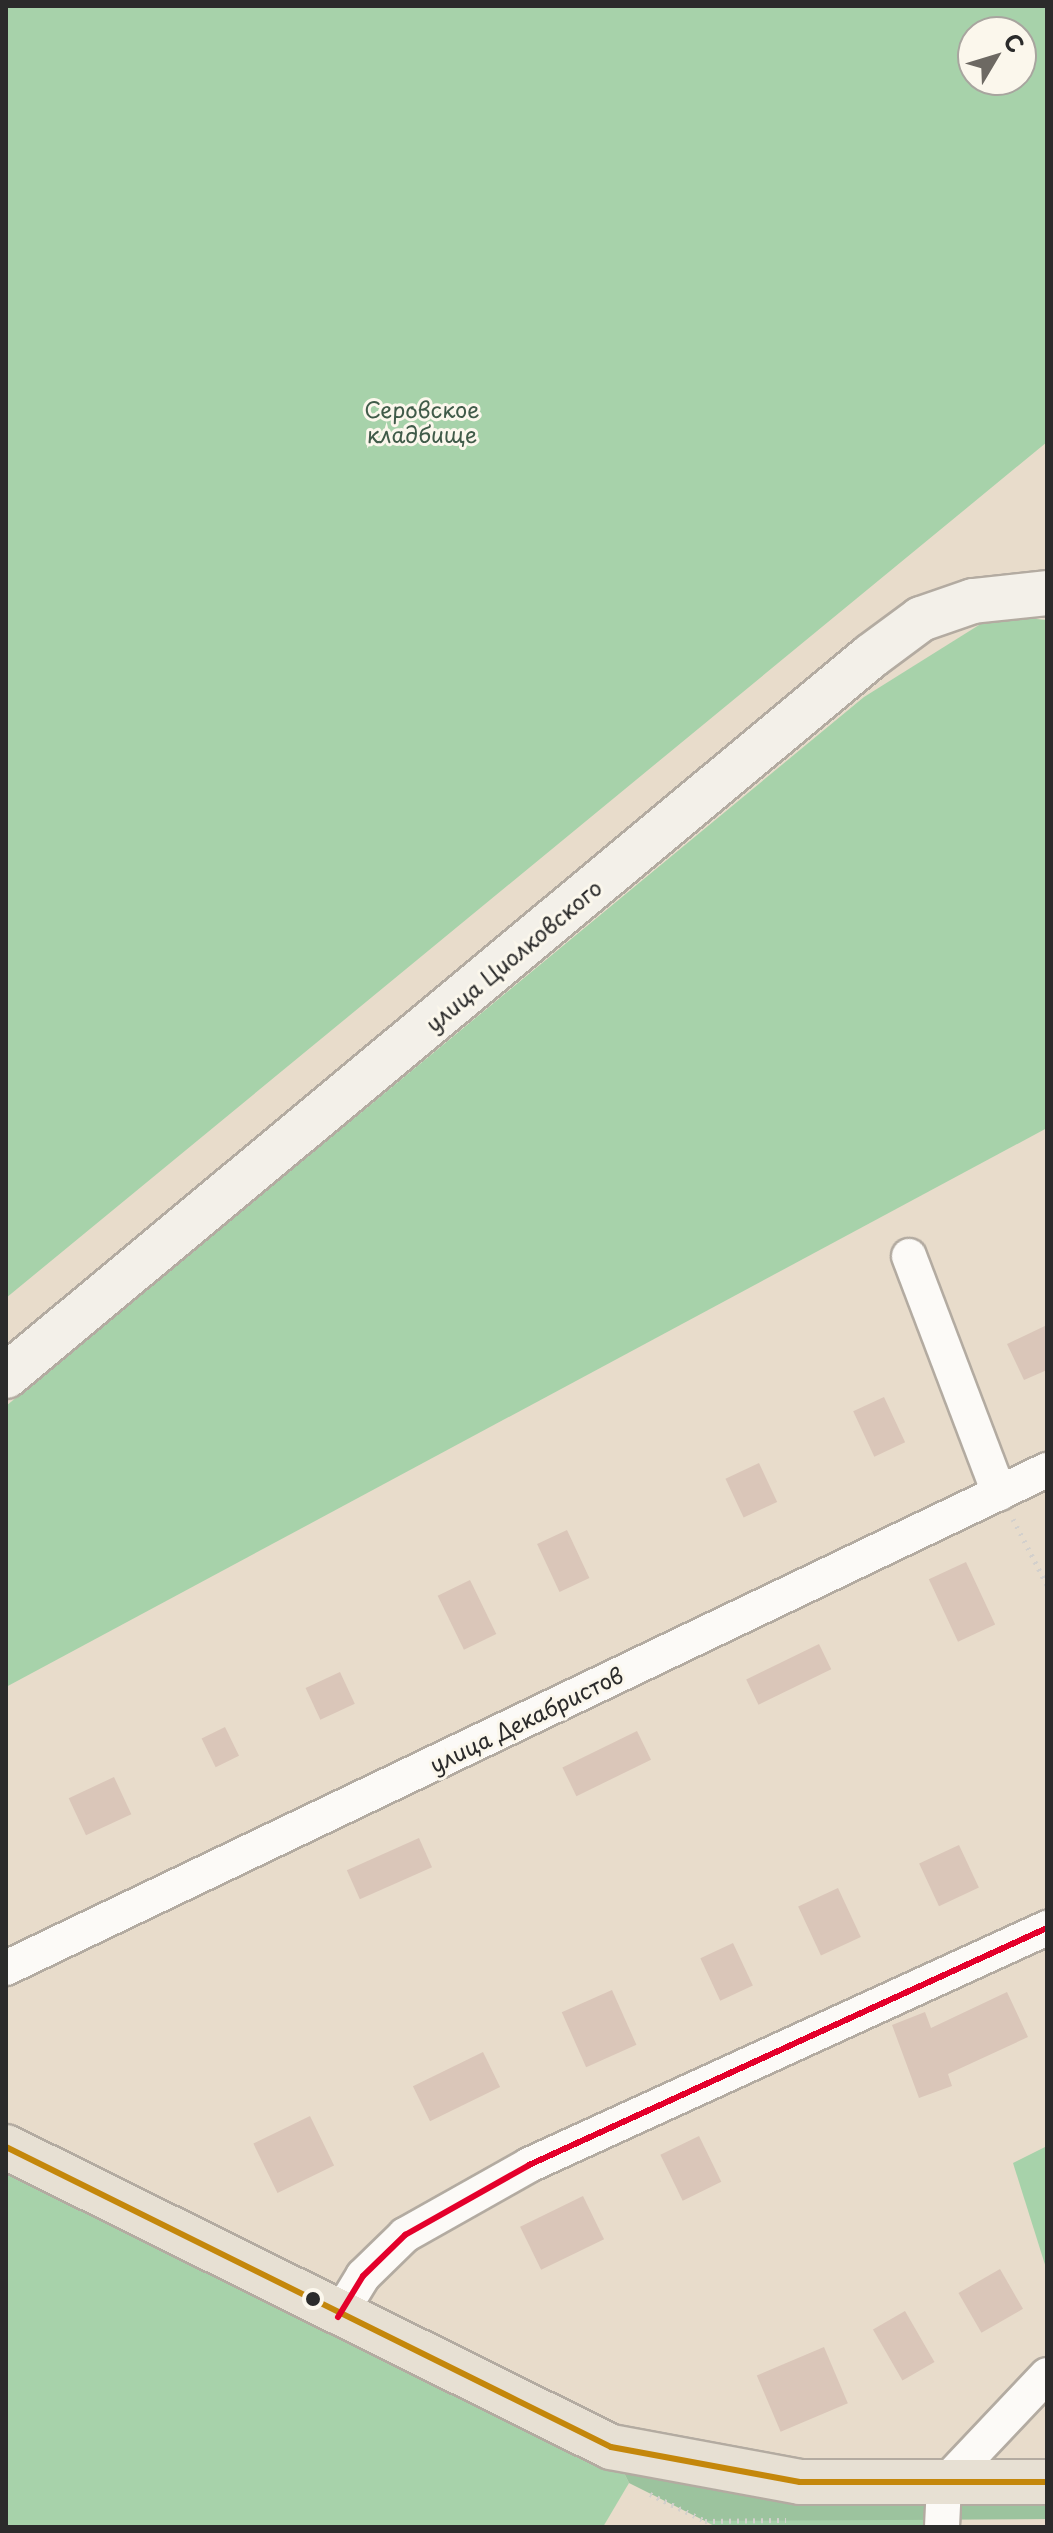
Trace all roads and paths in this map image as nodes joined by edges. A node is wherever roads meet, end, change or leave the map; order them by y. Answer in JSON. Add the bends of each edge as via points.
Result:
{"nodes":[{"id":1,"x":1047,"y":593,"type":"edge"},
{"id":2,"x":909,"y":1256,"type":"dead end"},
{"id":3,"x":6,"y":1376,"type":"edge"},
{"id":4,"x":1047,"y":1470,"type":"edge"},
{"id":5,"x":999,"y":1493,"type":"junction"},
{"id":6,"x":1047,"y":1585,"type":"edge"},
{"id":7,"x":1047,"y":1928,"type":"edge"},
{"id":8,"x":6,"y":1968,"type":"edge"},
{"id":9,"x":6,"y":2147,"type":"edge"},
{"id":10,"x":338,"y":2317,"type":"junction"},
{"id":11,"x":1047,"y":2375,"type":"edge"},
{"id":12,"x":1047,"y":2482,"type":"edge"},
{"id":13,"x":944,"y":2484,"type":"junction"},
{"id":14,"x":942,"y":2527,"type":"edge"}],
"edges":[{"from":1,"to":3,"type":"main road","name":"улица Циолковского","via":[[973,601],[909,628]]},
{"from":2,"to":5,"type":"street"},
{"from":4,"to":5,"type":"street","name":"улица Декабристов"},
{"from":5,"to":6,"type":"path"},
{"from":5,"to":8,"type":"street","name":"улица Декабристов"},
{"from":7,"to":10,"type":"street","via":[[529,2165],[405,2235],[363,2276]]},
{"from":9,"to":10,"type":"main road"},
{"from":10,"to":13,"type":"main road","via":[[611,2447],[800,2482]]},
{"from":11,"to":13,"type":"street"},
{"from":12,"to":13,"type":"main road"},
{"from":13,"to":14,"type":"street"}]}
